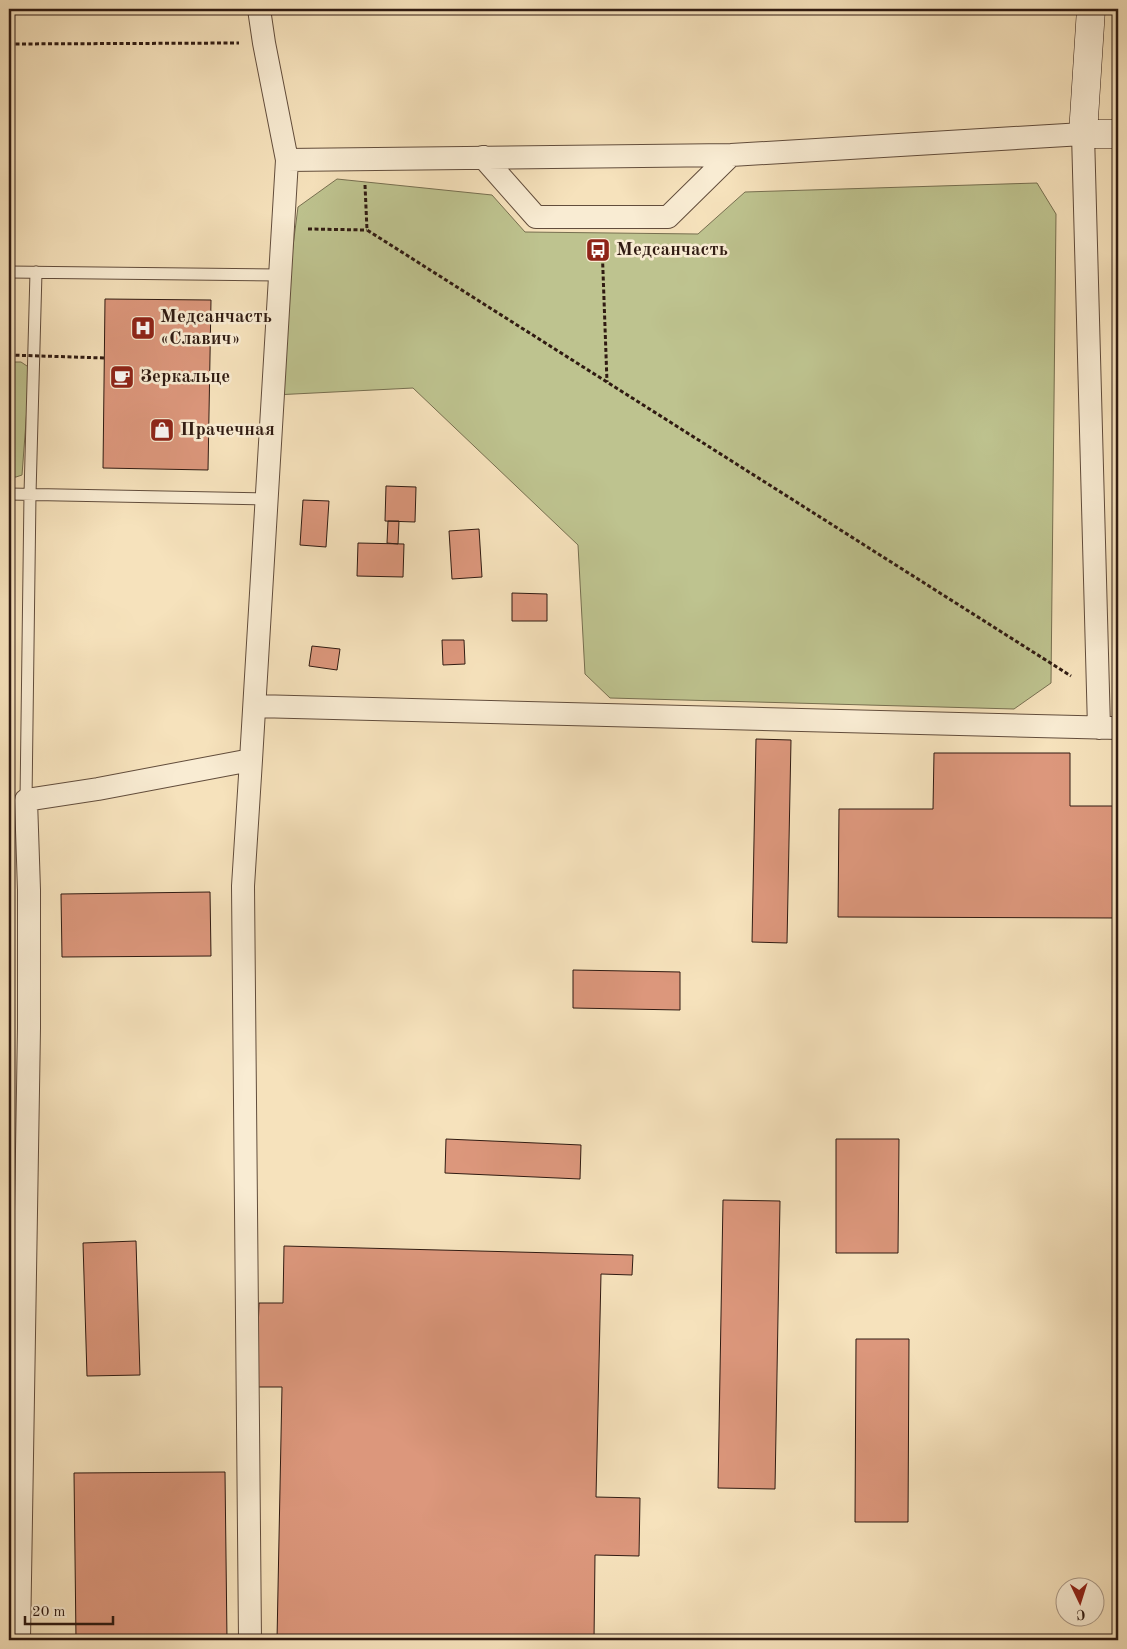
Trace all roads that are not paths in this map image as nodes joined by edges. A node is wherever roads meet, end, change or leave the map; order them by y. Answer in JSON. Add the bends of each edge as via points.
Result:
{"nodes":[{"id":1,"x":260,"y":9,"type":"edge"},
{"id":2,"x":1091,"y":9,"type":"edge"},
{"id":3,"x":1083,"y":134,"type":"junction"},
{"id":4,"x":1118,"y":134,"type":"edge"},
{"id":5,"x":730,"y":155,"type":"junction"},
{"id":6,"x":483,"y":157,"type":"junction"},
{"id":7,"x":287,"y":160,"type":"junction"},
{"id":8,"x":9,"y":272,"type":"edge"},
{"id":9,"x":36,"y":272,"type":"junction"},
{"id":10,"x":280,"y":275,"type":"junction"},
{"id":11,"x":9,"y":494,"type":"edge"},
{"id":12,"x":30,"y":494,"type":"junction"},
{"id":13,"x":267,"y":499,"type":"junction"},
{"id":14,"x":255,"y":706,"type":"junction"},
{"id":15,"x":1108,"y":728,"type":"edge"},
{"id":16,"x":251,"y":760,"type":"junction"},
{"id":17,"x":26,"y":800,"type":"junction"},
{"id":18,"x":19,"y":1028,"type":"edge"},
{"id":19,"x":20,"y":1640,"type":"edge"},
{"id":20,"x":250,"y":1640,"type":"edge"}],
"edges":[{"from":1,"to":7,"type":"street"},
{"from":2,"to":3,"type":"main road"},
{"from":3,"to":4,"type":"main road"},
{"from":3,"to":5,"type":"street"},
{"from":3,"to":15,"type":"street","via":[[1098,692]]},
{"from":5,"to":6,"type":"street"},
{"from":5,"to":6,"type":"street","via":[[668,217],[536,217]]},
{"from":6,"to":7,"type":"street"},
{"from":7,"to":10,"type":"street"},
{"from":8,"to":9,"type":"lane"},
{"from":9,"to":10,"type":"lane"},
{"from":9,"to":12,"type":"lane"},
{"from":10,"to":13,"type":"street"},
{"from":11,"to":12,"type":"lane"},
{"from":12,"to":13,"type":"lane"},
{"from":12,"to":17,"type":"lane"},
{"from":13,"to":14,"type":"street"},
{"from":14,"to":15,"type":"street"},
{"from":14,"to":16,"type":"street"},
{"from":16,"to":17,"type":"street"},
{"from":16,"to":20,"type":"street","via":[[242,886]]},
{"from":17,"to":18,"type":"street","via":[[28,890]]},
{"from":18,"to":19,"type":"street"}]}
